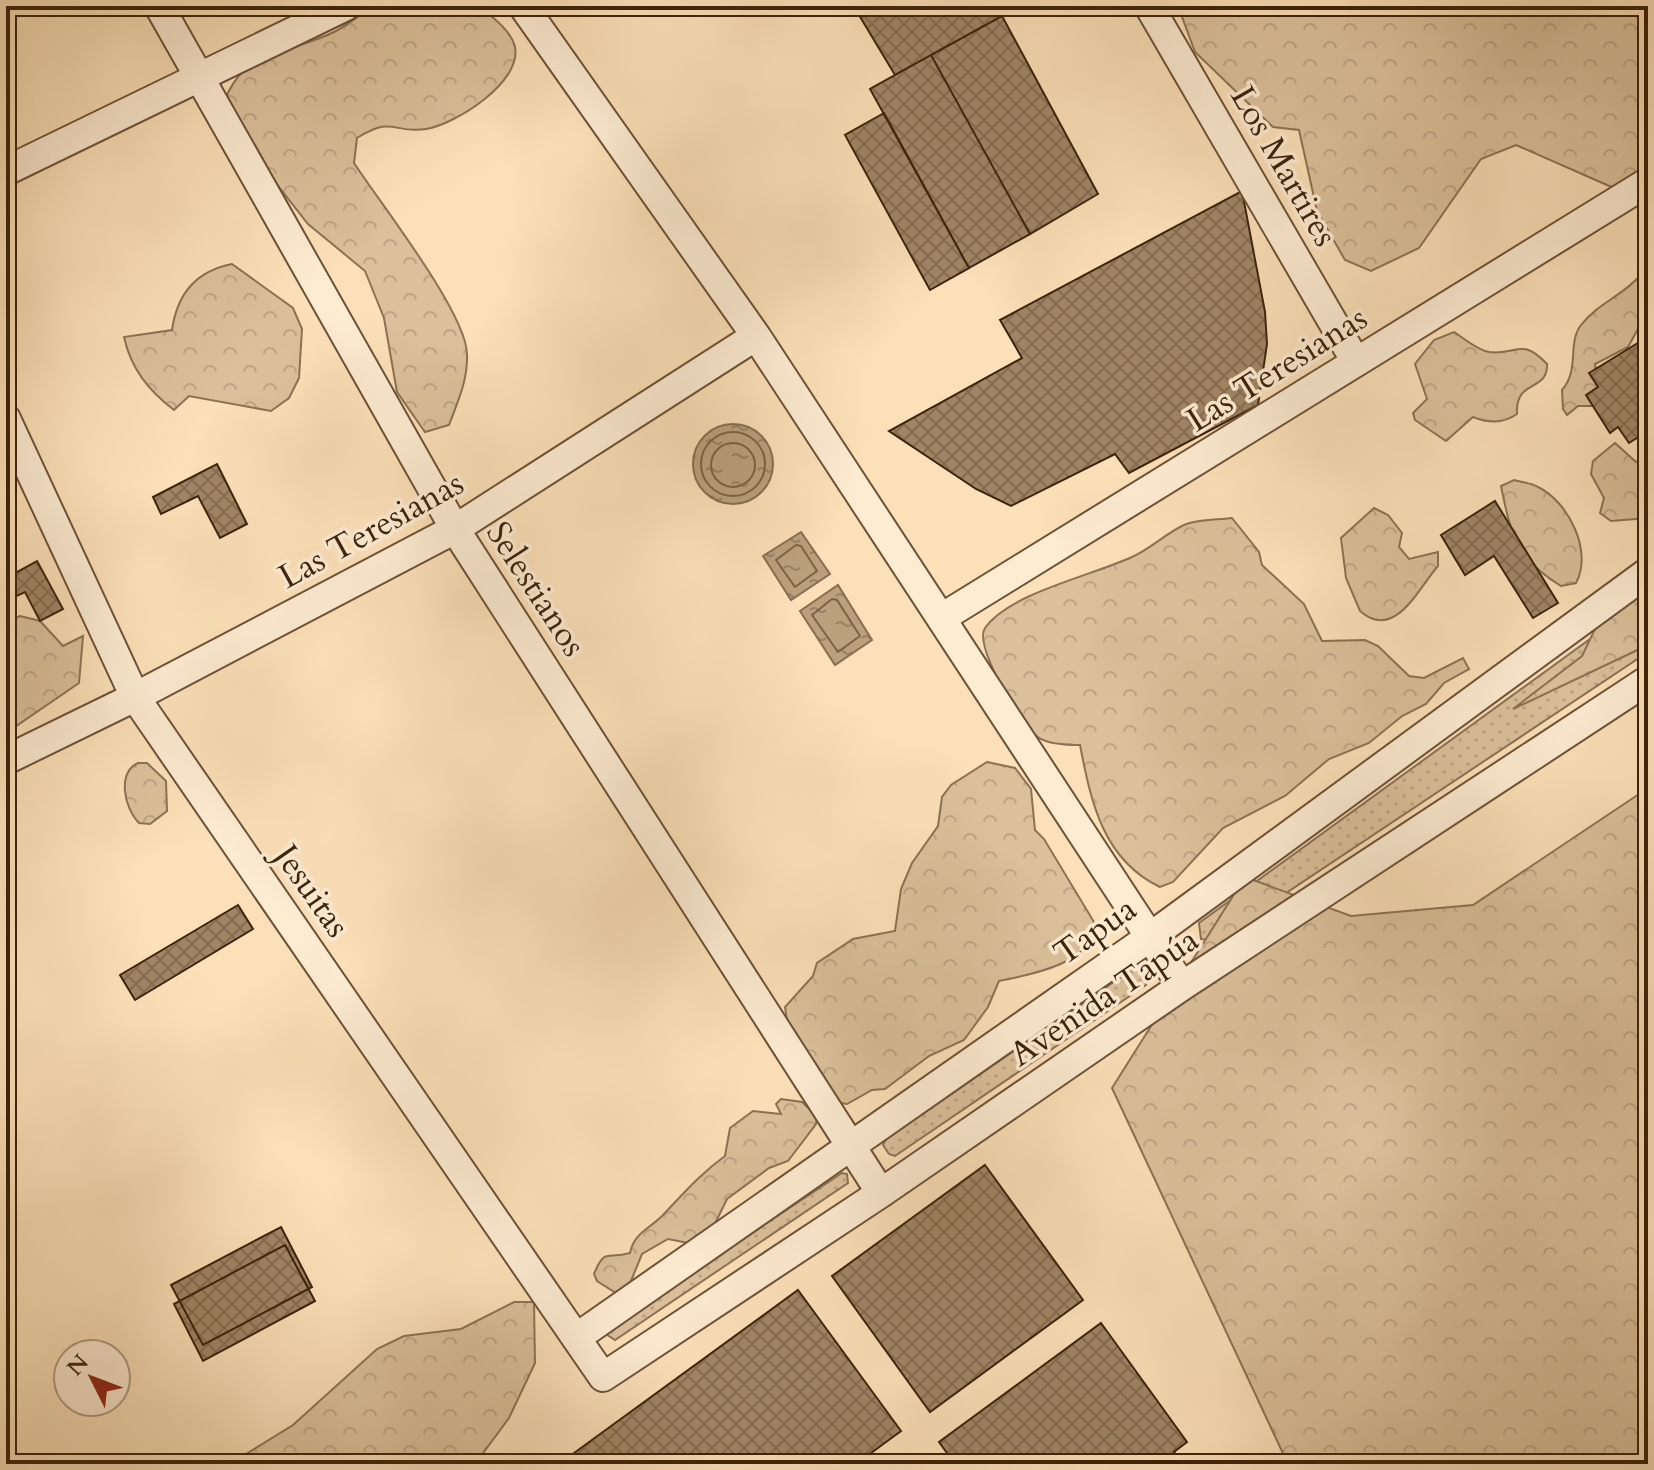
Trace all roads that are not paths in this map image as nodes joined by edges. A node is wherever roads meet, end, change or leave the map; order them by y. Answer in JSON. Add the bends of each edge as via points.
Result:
{"nodes":[{"id":1,"x":159,"y":6,"type":"edge"},
{"id":2,"x":346,"y":6,"type":"edge"},
{"id":3,"x":523,"y":6,"type":"edge"},
{"id":4,"x":1149,"y":6,"type":"edge"},
{"id":5,"x":200,"y":77,"type":"junction"},
{"id":6,"x":6,"y":171,"type":"edge"},
{"id":7,"x":1648,"y":182,"type":"edge"},
{"id":8,"x":756,"y":336,"type":"junction"},
{"id":9,"x":1356,"y":362,"type":"junction"},
{"id":10,"x":6,"y":419,"type":"edge"},
{"id":11,"x":455,"y":529,"type":"junction"},
{"id":12,"x":1648,"y":572,"type":"edge"},
{"id":13,"x":943,"y":617,"type":"junction"},
{"id":14,"x":1648,"y":680,"type":"edge"},
{"id":15,"x":135,"y":697,"type":"junction"},
{"id":16,"x":6,"y":760,"type":"edge"},
{"id":17,"x":1150,"y":937,"type":"junction"},
{"id":18,"x":1182,"y":986,"type":"junction"},
{"id":19,"x":851,"y":1147,"type":"junction"},
{"id":20,"x":881,"y":1193,"type":"junction"},
{"id":21,"x":576,"y":1338,"type":"junction"},
{"id":22,"x":603,"y":1377,"type":"joint"}],
"edges":[{"from":1,"to":5,"type":"street","name":"Selestianos"},
{"from":2,"to":5,"type":"street"},
{"from":3,"to":8,"type":"street"},
{"from":4,"to":9,"type":"street","name":"Los Martires"},
{"from":5,"to":6,"type":"street"},
{"from":5,"to":11,"type":"street","name":"Selestianos"},
{"from":7,"to":9,"type":"street","name":"Las Teresianas"},
{"from":8,"to":11,"type":"street","name":"Las Teresianas"},
{"from":8,"to":13,"type":"street"},
{"from":9,"to":13,"type":"street","name":"Las Teresianas"},
{"from":10,"to":15,"type":"street","name":"Jesuitas"},
{"from":11,"to":15,"type":"street","name":"Las Teresianas"},
{"from":11,"to":19,"type":"street","name":"Selestianos"},
{"from":12,"to":17,"type":"street","name":"Tapua"},
{"from":13,"to":17,"type":"street"},
{"from":14,"to":18,"type":"street","name":"Avenida Tapúa"},
{"from":15,"to":16,"type":"street","name":"Las Teresianas"},
{"from":15,"to":21,"type":"street","name":"Jesuitas"},
{"from":17,"to":18,"type":"street"},
{"from":17,"to":19,"type":"street","name":"Tapua"},
{"from":18,"to":20,"type":"street","name":"Avenida Tapúa"},
{"from":19,"to":20,"type":"street","name":"Selestianos"},
{"from":19,"to":21,"type":"street","name":"Tapua"},
{"from":20,"to":22,"type":"street","name":"Avenida Tapúa"},
{"from":21,"to":22,"type":"street","name":"Jesuitas"}]}
